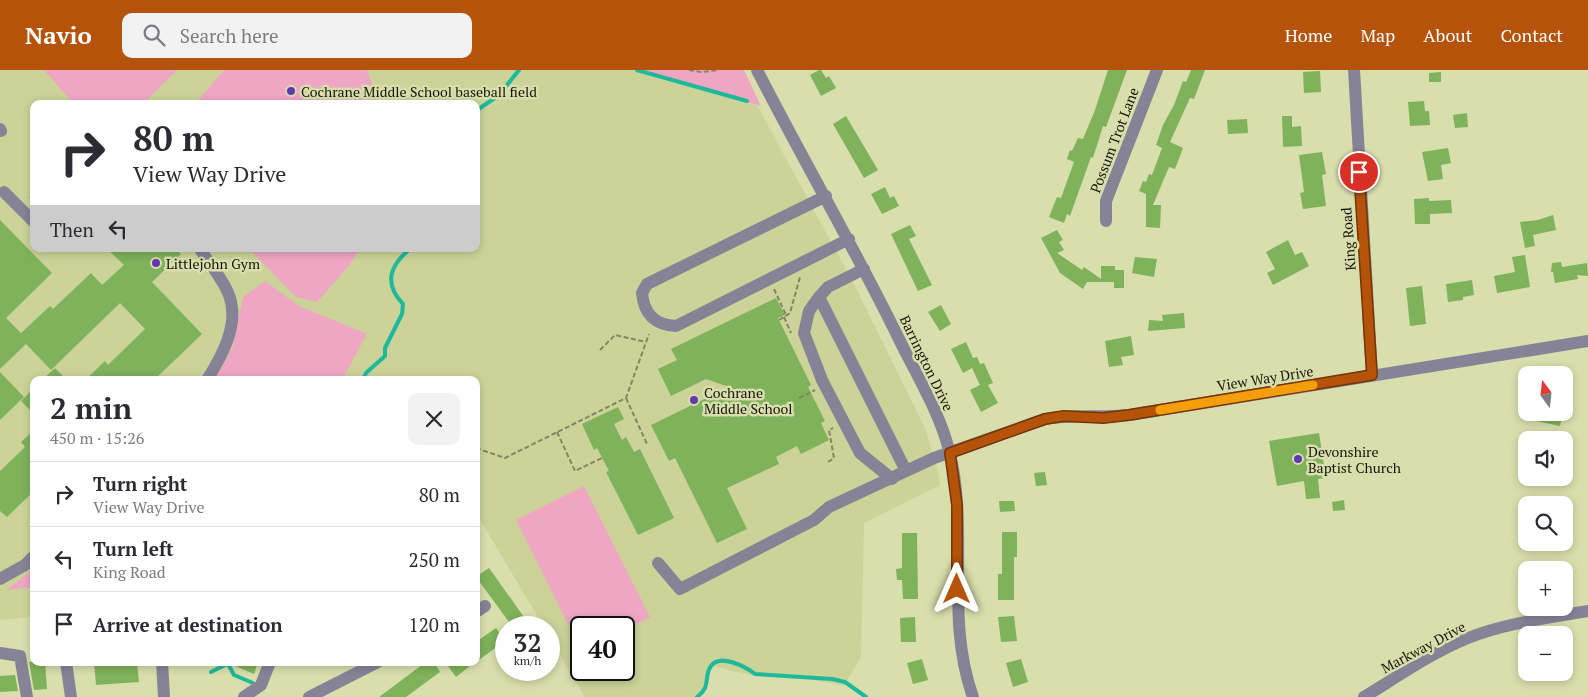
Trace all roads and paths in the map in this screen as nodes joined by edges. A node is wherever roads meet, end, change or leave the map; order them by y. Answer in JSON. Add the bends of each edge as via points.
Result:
{"nodes":[{"id":1,"x":690,"y":70,"type":"edge"},
{"id":2,"x":719,"y":70,"type":"edge"},
{"id":3,"x":757,"y":70,"type":"edge"},
{"id":4,"x":1157,"y":70,"type":"edge"},
{"id":5,"x":1354,"y":70,"type":"edge"},
{"id":6,"x":712,"y":71,"type":"edge"},
{"id":7,"x":4,"y":192,"type":"dead end"},
{"id":8,"x":826,"y":196,"type":"junction"},
{"id":9,"x":30,"y":218,"type":"edge"},
{"id":10,"x":1106,"y":222,"type":"dead end"},
{"id":11,"x":849,"y":239,"type":"junction"},
{"id":12,"x":202,"y":252,"type":"edge"},
{"id":13,"x":864,"y":269,"type":"junction"},
{"id":14,"x":802,"y":270,"type":"dead end"},
{"id":15,"x":775,"y":291,"type":"dead end"},
{"id":16,"x":819,"y":297,"type":"junction"},
{"id":17,"x":786,"y":315,"type":"junction"},
{"id":18,"x":779,"y":320,"type":"dead end"},
{"id":19,"x":649,"y":334,"type":"dead end"},
{"id":20,"x":1588,"y":341,"type":"edge"},
{"id":21,"x":646,"y":342,"type":"junction"},
{"id":22,"x":600,"y":350,"type":"dead end"},
{"id":23,"x":1372,"y":375,"type":"junction"},
{"id":24,"x":209,"y":376,"type":"edge"},
{"id":25,"x":818,"y":389,"type":"dead end"},
{"id":26,"x":626,"y":398,"type":"junction"},
{"id":27,"x":799,"y":398,"type":"dead end"},
{"id":28,"x":836,"y":426,"type":"dead end"},
{"id":29,"x":557,"y":432,"type":"junction"},
{"id":30,"x":647,"y":444,"type":"dead end"},
{"id":31,"x":480,"y":449,"type":"edge"},
{"id":32,"x":950,"y":453,"type":"junction"},
{"id":33,"x":602,"y":458,"type":"dead end"},
{"id":34,"x":828,"y":462,"type":"dead end"},
{"id":35,"x":906,"y":471,"type":"junction"},
{"id":36,"x":892,"y":479,"type":"junction"},
{"id":37,"x":30,"y":560,"type":"edge"},
{"id":38,"x":658,"y":563,"type":"dead end"},
{"id":39,"x":0,"y":579,"type":"edge"},
{"id":40,"x":1588,"y":611,"type":"edge"},
{"id":41,"x":0,"y":653,"type":"edge"},
{"id":42,"x":67,"y":666,"type":"edge"},
{"id":43,"x":162,"y":666,"type":"edge"},
{"id":44,"x":268,"y":666,"type":"edge"},
{"id":45,"x":370,"y":666,"type":"edge"},
{"id":46,"x":27,"y":697,"type":"edge"},
{"id":47,"x":72,"y":697,"type":"edge"},
{"id":48,"x":164,"y":697,"type":"edge"},
{"id":49,"x":244,"y":697,"type":"edge"},
{"id":50,"x":309,"y":697,"type":"edge"},
{"id":51,"x":974,"y":697,"type":"edge"},
{"id":52,"x":1364,"y":697,"type":"edge"}],
"edges":[{"from":1,"to":6,"type":"path"},
{"from":2,"to":6,"type":"path"},
{"from":3,"to":8,"type":"street","name":"Barrington Drive"},
{"from":4,"to":10,"type":"street","name":"Possum Trot Lane","via":[[1106,201]]},
{"from":5,"to":23,"type":"street","name":"King Road"},
{"from":7,"to":9,"type":"street"},
{"from":8,"to":11,"type":"street","name":"Barrington Drive"},
{"from":8,"to":11,"type":"street","via":[[647,284],[642,293],[648,314],[664,325],[676,326]]},
{"from":11,"to":13,"type":"street","name":"Barrington Drive"},
{"from":12,"to":24,"type":"street","via":[[230,296],[232,312],[232,328]]},
{"from":13,"to":16,"type":"street","via":[[828,287]]},
{"from":13,"to":32,"type":"street","name":"Barrington Drive","via":[[927,395]]},
{"from":14,"to":17,"type":"path","via":[[790,313]]},
{"from":15,"to":17,"type":"path"},
{"from":16,"to":35,"type":"street"},
{"from":16,"to":36,"type":"street","via":[[809,311],[804,332],[822,380],[860,453]]},
{"from":17,"to":18,"type":"path"},
{"from":19,"to":21,"type":"path"},
{"from":20,"to":23,"type":"street","name":"View Way Drive"},
{"from":21,"to":22,"type":"path","via":[[616,335]]},
{"from":21,"to":26,"type":"path"},
{"from":23,"to":32,"type":"street","name":"View Way Drive","via":[[1129,415],[1045,419]]},
{"from":25,"to":27,"type":"path"},
{"from":26,"to":29,"type":"path"},
{"from":26,"to":30,"type":"path"},
{"from":28,"to":34,"type":"path","via":[[829,430],[834,458]]},
{"from":29,"to":31,"type":"path","via":[[505,458]]},
{"from":29,"to":33,"type":"path","via":[[575,470]]},
{"from":32,"to":35,"type":"street","name":"View Way Drive"},
{"from":32,"to":51,"type":"street","name":"Barrington Drive","via":[[957,514],[959,640]]},
{"from":35,"to":36,"type":"street","name":"View Way Drive"},
{"from":36,"to":38,"type":"street","name":"View Way Drive","via":[[830,508],[814,520],[680,589]]},
{"from":37,"to":39,"type":"street"},
{"from":40,"to":52,"type":"street","name":"Markway Drive","via":[[1519,624],[1470,638],[1432,656]]},
{"from":41,"to":46,"type":"street","via":[[20,656]]},
{"from":42,"to":47,"type":"street"},
{"from":43,"to":48,"type":"street"},
{"from":44,"to":49,"type":"street","via":[[261,685]]},
{"from":45,"to":50,"type":"street"}]}
